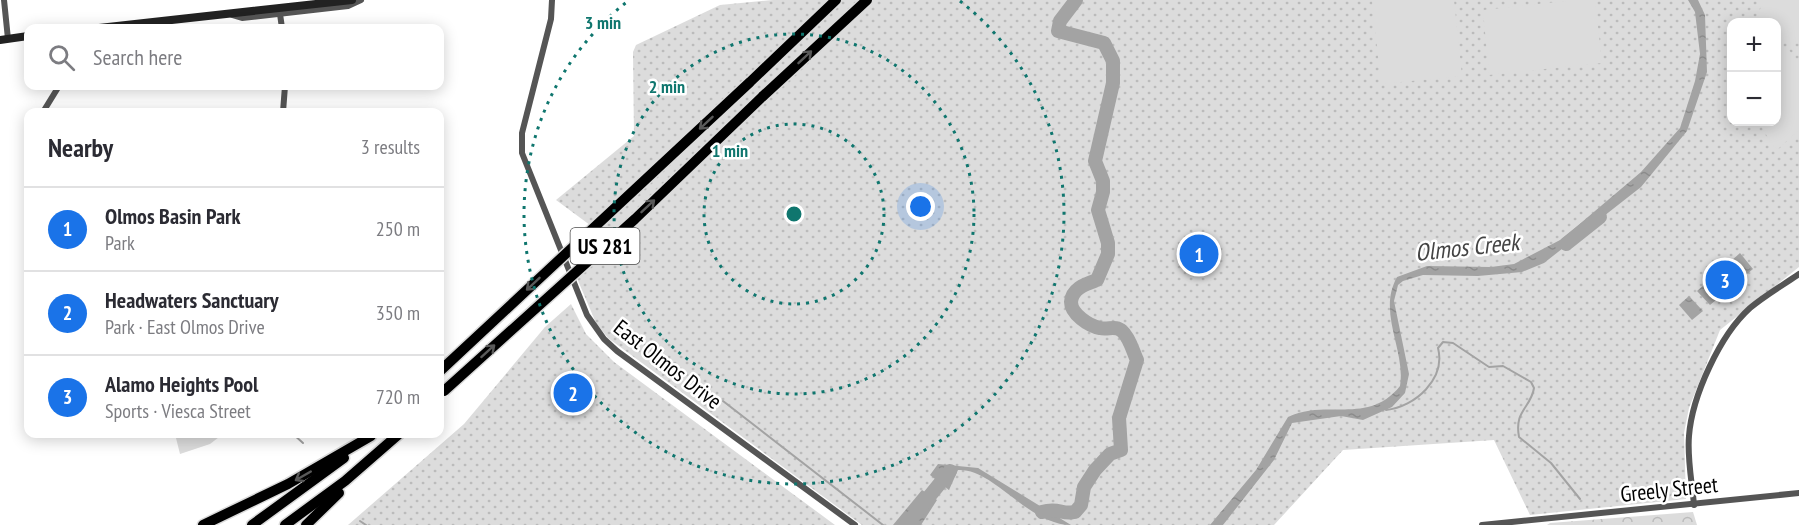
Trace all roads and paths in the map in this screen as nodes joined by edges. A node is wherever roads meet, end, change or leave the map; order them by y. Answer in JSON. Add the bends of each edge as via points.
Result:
{"nodes":[{"id":1,"x":4,"y":0,"type":"edge"},
{"id":2,"x":352,"y":0,"type":"edge"},
{"id":3,"x":361,"y":0,"type":"edge"},
{"id":4,"x":552,"y":0,"type":"edge"},
{"id":5,"x":836,"y":0,"type":"edge"},
{"id":6,"x":867,"y":0,"type":"edge"},
{"id":7,"x":229,"y":14,"type":"junction"},
{"id":8,"x":280,"y":14,"type":"junction"},
{"id":9,"x":152,"y":24,"type":"edge"},
{"id":10,"x":281,"y":24,"type":"edge"},
{"id":11,"x":24,"y":36,"type":"edge"},
{"id":12,"x":4,"y":39,"type":"edge"},
{"id":13,"x":57,"y":90,"type":"edge"},
{"id":14,"x":285,"y":90,"type":"edge"},
{"id":15,"x":45,"y":108,"type":"edge"},
{"id":16,"x":283,"y":108,"type":"edge"},
{"id":17,"x":1799,"y":274,"type":"edge"},
{"id":18,"x":444,"y":367,"type":"edge"},
{"id":19,"x":444,"y":391,"type":"edge"},
{"id":20,"x":368,"y":438,"type":"edge"},
{"id":21,"x":369,"y":438,"type":"edge"},
{"id":22,"x":395,"y":438,"type":"edge"},
{"id":23,"x":395,"y":438,"type":"edge"},
{"id":24,"x":1799,"y":493,"type":"edge"},
{"id":25,"x":1695,"y":505,"type":"junction"},
{"id":26,"x":1542,"y":519,"type":"junction"},
{"id":27,"x":203,"y":525,"type":"edge"},
{"id":28,"x":252,"y":525,"type":"edge"},
{"id":29,"x":285,"y":525,"type":"edge"},
{"id":30,"x":306,"y":525,"type":"edge"},
{"id":31,"x":855,"y":525,"type":"edge"},
{"id":32,"x":1482,"y":525,"type":"edge"},
{"id":33,"x":1536,"y":525,"type":"edge"}],
"edges":[{"from":1,"to":12,"type":"street"},
{"from":2,"to":7,"type":"street"},
{"from":3,"to":8,"type":"street","via":[[348,6]]},
{"from":4,"to":31,"type":"street","name":"East Olmos Drive","via":[[551,19],[522,133],[522,153],[587,315],[617,351]]},
{"from":5,"to":18,"type":"highway","number":"US 281","one_way":true,"bridge":true},
{"from":19,"to":6,"type":"highway","number":"US 281","one_way":true,"bridge":true,"via":[[635,219]]},
{"from":7,"to":8,"type":"street","via":[[242,18]]},
{"from":7,"to":9,"type":"street"},
{"from":8,"to":10,"type":"street"},
{"from":11,"to":12,"type":"street"},
{"from":13,"to":15,"type":"street"},
{"from":14,"to":16,"type":"street"},
{"from":17,"to":25,"type":"street","via":[[1751,307],[1727,333],[1716,355],[1693,411],[1689,436]]},
{"from":20,"to":27,"type":"highway","one_way":true,"via":[[288,484]]},
{"from":21,"to":28,"type":"highway"},
{"from":22,"to":29,"type":"highway","via":[[345,482]]},
{"from":23,"to":30,"type":"highway"},
{"from":24,"to":25,"type":"street","name":"Greely Street"},
{"from":25,"to":26,"type":"street","name":"Greely Street"},
{"from":26,"to":32,"type":"street","name":"Greely Street"},
{"from":26,"to":33,"type":"street"}]}
